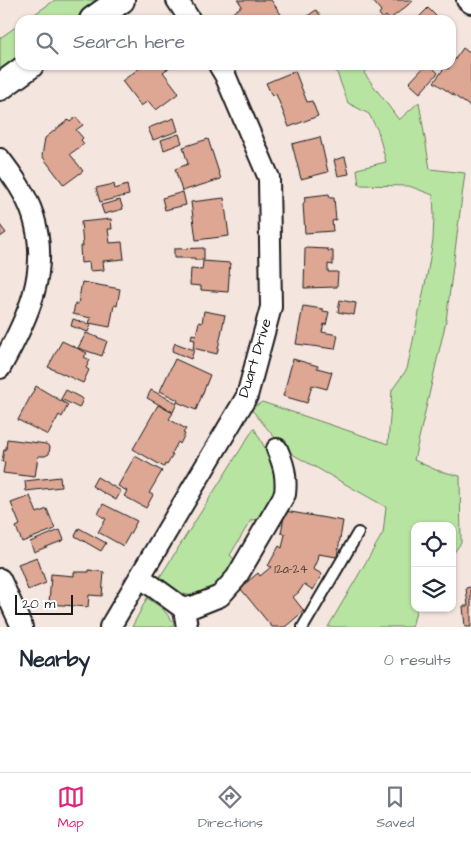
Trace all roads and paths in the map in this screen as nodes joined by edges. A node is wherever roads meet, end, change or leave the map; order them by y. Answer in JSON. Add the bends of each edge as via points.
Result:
{"nodes":[{"id":1,"x":121,"y":0,"type":"edge"},
{"id":2,"x":177,"y":0,"type":"edge"},
{"id":3,"x":467,"y":0,"type":"edge"},
{"id":4,"x":471,"y":3,"type":"edge"},
{"id":5,"x":100,"y":15,"type":"edge"},
{"id":6,"x":187,"y":15,"type":"edge"},
{"id":7,"x":23,"y":70,"type":"edge"},
{"id":8,"x":222,"y":70,"type":"edge"},
{"id":9,"x":0,"y":87,"type":"edge"},
{"id":10,"x":0,"y":159,"type":"edge"},
{"id":11,"x":0,"y":368,"type":"edge"},
{"id":12,"x":277,"y":449,"type":"dead end"},
{"id":13,"x":358,"y":533,"type":"dead end"},
{"id":14,"x":140,"y":577,"type":"junction"},
{"id":15,"x":0,"y":579,"type":"edge"},
{"id":16,"x":186,"y":618,"type":"edge"},
{"id":17,"x":22,"y":627,"type":"edge"},
{"id":18,"x":110,"y":627,"type":"edge"},
{"id":19,"x":302,"y":627,"type":"edge"}],
"edges":[{"from":1,"to":5,"type":"street"},
{"from":2,"to":6,"type":"street"},
{"from":3,"to":4,"type":"street"},
{"from":7,"to":9,"type":"street"},
{"from":8,"to":14,"type":"street","name":"Duart Drive","via":[[269,178],[271,307],[247,396]]},
{"from":10,"to":11,"type":"street","via":[[17,181],[33,214],[40,254],[34,294],[22,330]]},
{"from":12,"to":16,"type":"street","via":[[284,466],[285,494],[236,578],[220,596],[195,606]]},
{"from":13,"to":19,"type":"lane"},
{"from":14,"to":16,"type":"street"},
{"from":14,"to":18,"type":"street","name":"Duart Drive"},
{"from":15,"to":17,"type":"street"}]}
